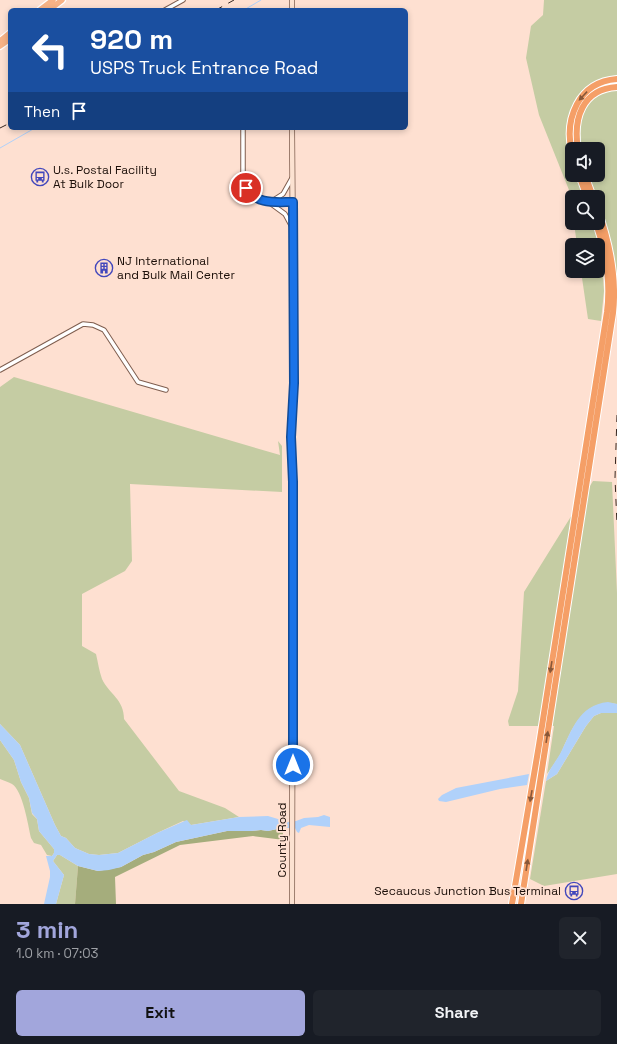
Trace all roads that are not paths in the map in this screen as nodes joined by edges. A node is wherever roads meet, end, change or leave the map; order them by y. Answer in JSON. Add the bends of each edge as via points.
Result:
{"nodes":[{"id":1,"x":53,"y":0,"type":"edge"},
{"id":2,"x":62,"y":0,"type":"edge"},
{"id":3,"x":183,"y":0,"type":"edge"},
{"id":4,"x":43,"y":8,"type":"edge"},
{"id":5,"x":52,"y":8,"type":"edge"},
{"id":6,"x":169,"y":8,"type":"edge"},
{"id":7,"x":8,"y":35,"type":"edge"},
{"id":8,"x":0,"y":41,"type":"edge"},
{"id":9,"x":617,"y":80,"type":"edge"},
{"id":10,"x":617,"y":87,"type":"edge"},
{"id":11,"x":243,"y":130,"type":"edge"},
{"id":12,"x":292,"y":130,"type":"edge"},
{"id":13,"x":571,"y":142,"type":"edge"},
{"id":14,"x":578,"y":142,"type":"edge"},
{"id":15,"x":293,"y":175,"type":"junction"},
{"id":16,"x":269,"y":202,"type":"junction"},
{"id":17,"x":293,"y":202,"type":"junction"},
{"id":18,"x":293,"y":230,"type":"junction"},
{"id":19,"x":598,"y":230,"type":"edge"},
{"id":20,"x":604,"y":230,"type":"edge"},
{"id":21,"x":611,"y":282,"type":"junction"},
{"id":22,"x":0,"y":370,"type":"edge"},
{"id":23,"x":166,"y":390,"type":"dead end"},
{"id":24,"x":292,"y":904,"type":"edge"},
{"id":25,"x":512,"y":904,"type":"edge"},
{"id":26,"x":521,"y":904,"type":"edge"}],
"edges":[{"from":1,"to":4,"type":"highway"},
{"from":2,"to":5,"type":"highway"},
{"from":3,"to":6,"type":"street"},
{"from":7,"to":8,"type":"highway"},
{"from":9,"to":13,"type":"highway","one_way":true,"via":[[604,82],[584,94],[572,113],[569,128]]},
{"from":10,"to":14,"type":"highway","via":[[597,93],[584,106],[577,123]]},
{"from":11,"to":16,"type":"street","via":[[244,185],[255,198]]},
{"from":12,"to":15,"type":"main road","name":"County Road"},
{"from":15,"to":16,"type":"street","via":[[283,194]]},
{"from":15,"to":17,"type":"main road","name":"County Road"},
{"from":16,"to":17,"type":"street"},
{"from":16,"to":18,"type":"street","via":[[285,214]]},
{"from":17,"to":18,"type":"main road","name":"County Road"},
{"from":18,"to":24,"type":"main road","name":"County Road"},
{"from":19,"to":21,"type":"highway"},
{"from":20,"to":21,"type":"highway","via":[[610,248]]},
{"from":21,"to":25,"type":"highway","one_way":true},
{"from":26,"to":21,"type":"highway","one_way":true,"via":[[612,317]]},
{"from":22,"to":23,"type":"street","via":[[83,324],[104,330],[138,382]]}]}
